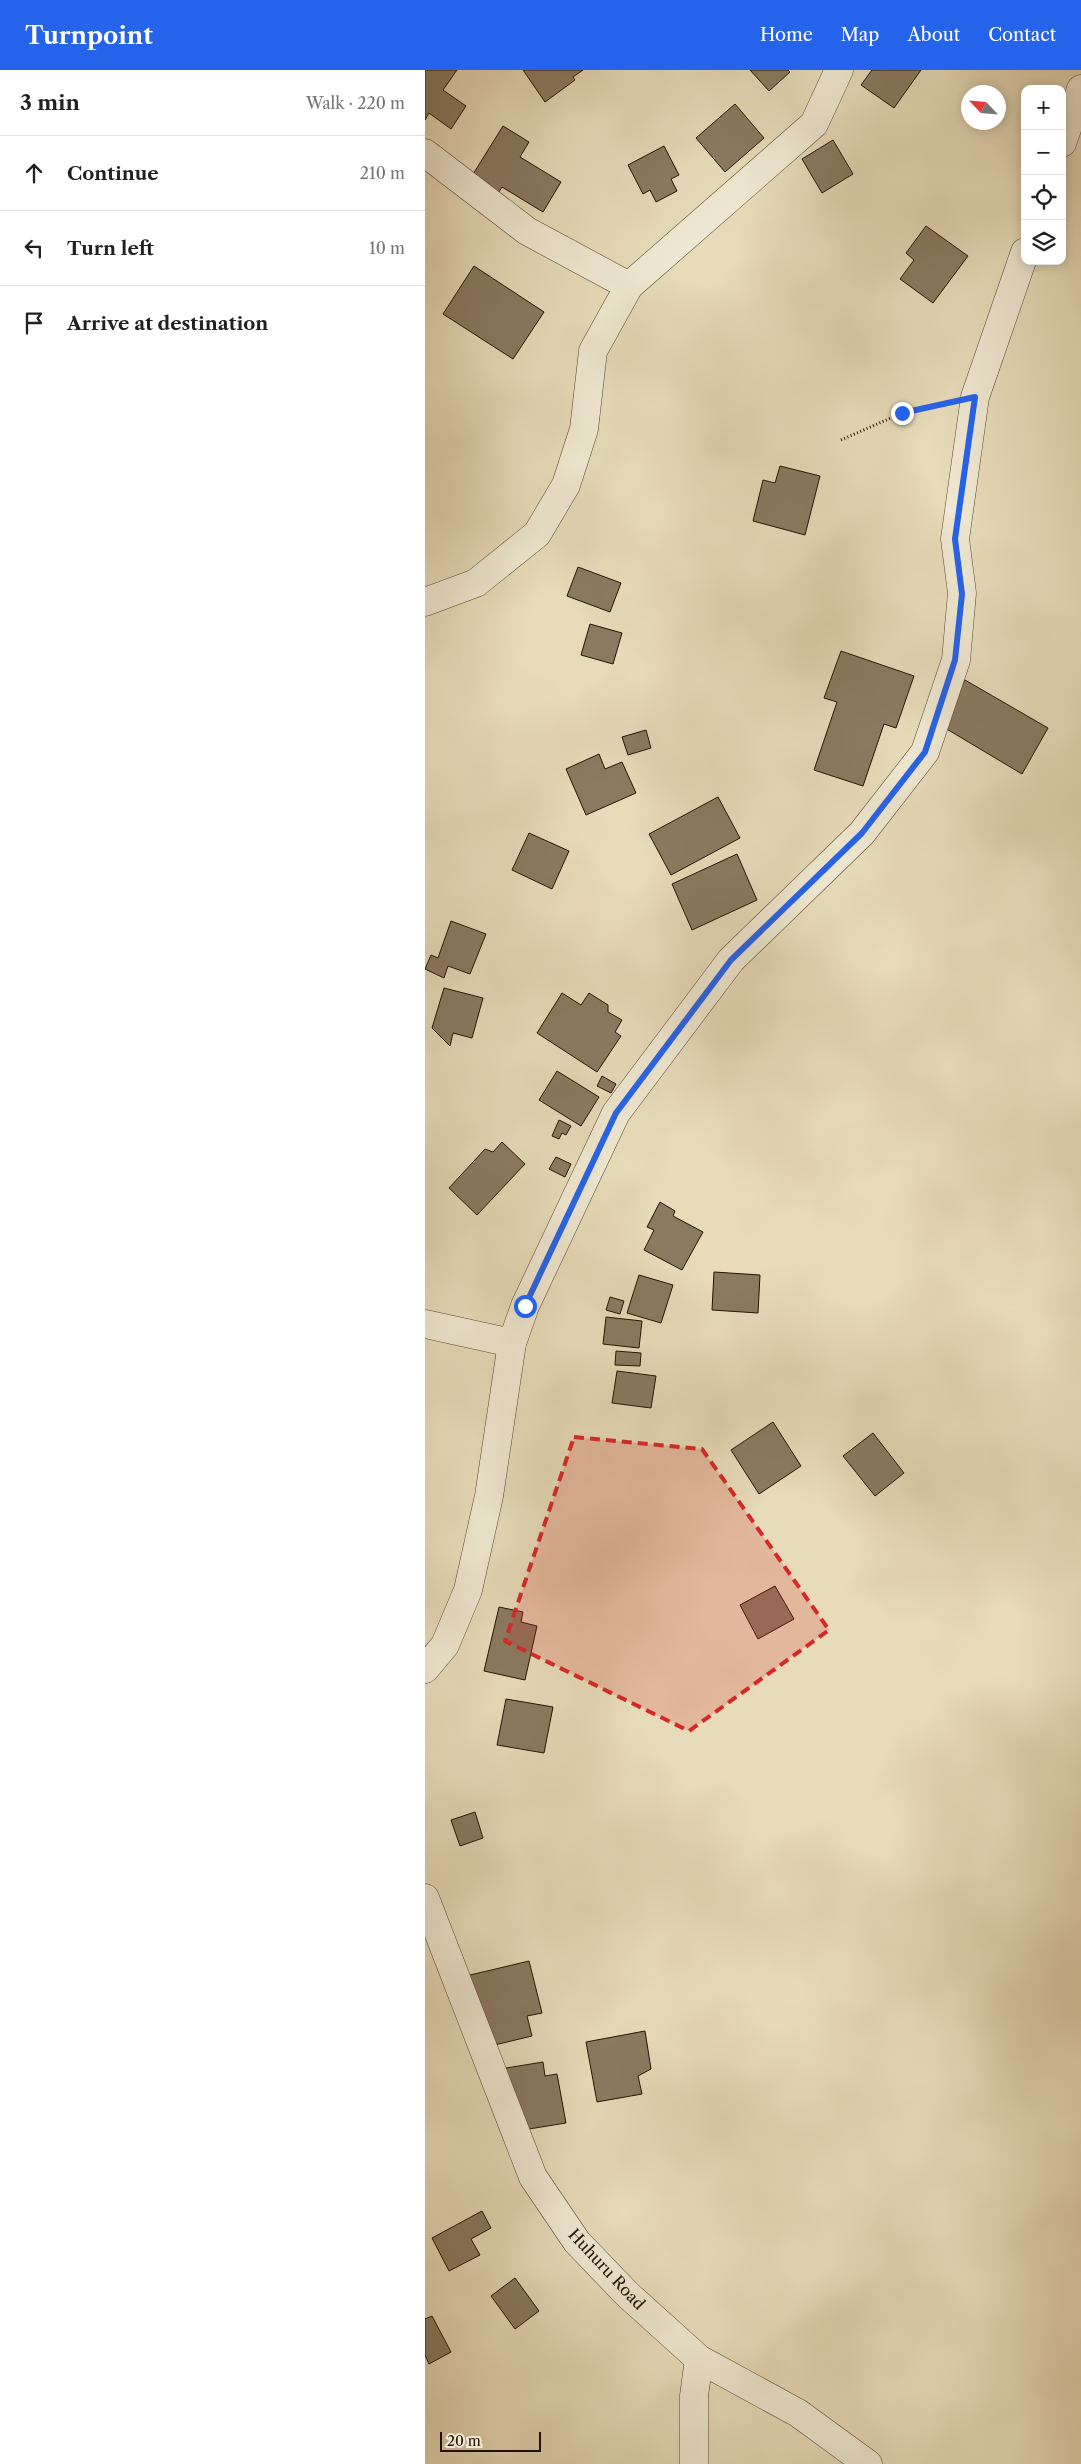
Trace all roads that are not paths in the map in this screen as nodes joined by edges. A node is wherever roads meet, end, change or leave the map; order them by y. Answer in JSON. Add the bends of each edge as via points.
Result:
{"nodes":[{"id":1,"x":839,"y":70,"type":"edge"},
{"id":2,"x":1081,"y":89,"type":"edge"},
{"id":3,"x":1066,"y":132,"type":"edge"},
{"id":4,"x":425,"y":153,"type":"edge"},
{"id":5,"x":1021,"y":264,"type":"edge"},
{"id":6,"x":629,"y":286,"type":"junction"},
{"id":7,"x":425,"y":602,"type":"edge"},
{"id":8,"x":425,"y":1324,"type":"edge"},
{"id":9,"x":511,"y":1343,"type":"junction"},
{"id":10,"x":425,"y":1669,"type":"edge"},
{"id":11,"x":425,"y":1898,"type":"edge"},
{"id":12,"x":699,"y":2359,"type":"junction"},
{"id":13,"x":694,"y":2464,"type":"edge"},
{"id":14,"x":868,"y":2464,"type":"edge"}],
"edges":[{"from":1,"to":6,"type":"street","via":[[814,124]]},
{"from":2,"to":3,"type":"street"},
{"from":4,"to":6,"type":"street","via":[[527,232]]},
{"from":5,"to":9,"type":"street","via":[[975,397],[955,539],[962,594],[955,660],[925,752],[862,833],[731,960],[616,1113],[525,1306]]},
{"from":6,"to":7,"type":"street","via":[[593,351],[583,429],[567,485],[537,534],[476,583]]},
{"from":8,"to":9,"type":"street"},
{"from":9,"to":10,"type":"street","via":[[489,1496],[468,1590],[445,1645]]},
{"from":11,"to":12,"type":"street","name":"Huhuru Road","via":[[533,2177],[577,2242],[627,2294]]},
{"from":12,"to":13,"type":"street","via":[[694,2396]]},
{"from":12,"to":14,"type":"street","name":"Huhuru Road","via":[[798,2413]]}]}
